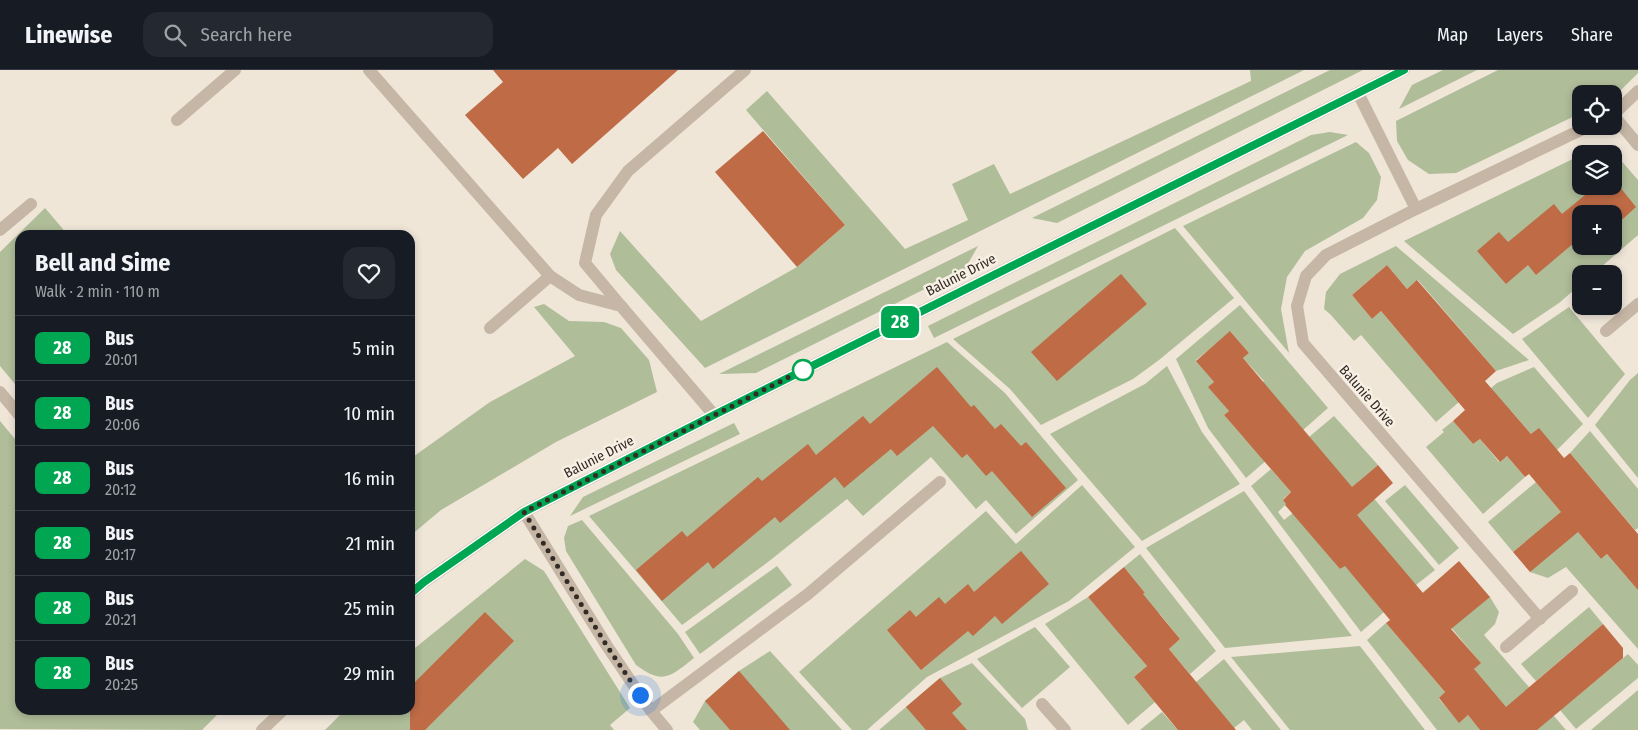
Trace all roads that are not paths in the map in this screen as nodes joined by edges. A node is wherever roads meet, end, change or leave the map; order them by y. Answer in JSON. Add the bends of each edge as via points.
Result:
{"nodes":[{"id":1,"x":235,"y":70,"type":"edge"},
{"id":2,"x":369,"y":70,"type":"edge"},
{"id":3,"x":745,"y":70,"type":"edge"},
{"id":4,"x":1404,"y":70,"type":"edge"},
{"id":5,"x":1638,"y":90,"type":"edge"},
{"id":6,"x":1358,"y":93,"type":"junction"},
{"id":7,"x":1622,"y":107,"type":"edge"},
{"id":8,"x":178,"y":120,"type":"dead end"},
{"id":9,"x":1622,"y":125,"type":"edge"},
{"id":10,"x":1572,"y":134,"type":"edge"},
{"id":11,"x":1638,"y":145,"type":"edge"},
{"id":12,"x":31,"y":204,"type":"dead end"},
{"id":13,"x":1416,"y":209,"type":"junction"},
{"id":14,"x":0,"y":230,"type":"edge"},
{"id":15,"x":550,"y":276,"type":"junction"},
{"id":16,"x":1638,"y":304,"type":"edge"},
{"id":17,"x":621,"y":306,"type":"junction"},
{"id":18,"x":490,"y":328,"type":"dead end"},
{"id":19,"x":1606,"y":331,"type":"dead end"},
{"id":20,"x":0,"y":392,"type":"edge"},
{"id":21,"x":15,"y":410,"type":"edge"},
{"id":22,"x":714,"y":415,"type":"junction"},
{"id":23,"x":940,"y":482,"type":"dead end"},
{"id":24,"x":524,"y":512,"type":"junction"},
{"id":25,"x":415,"y":590,"type":"edge"},
{"id":26,"x":1572,"y":591,"type":"dead end"},
{"id":27,"x":1540,"y":619,"type":"junction"},
{"id":28,"x":1506,"y":647,"type":"dead end"},
{"id":29,"x":1042,"y":704,"type":"dead end"},
{"id":30,"x":651,"y":711,"type":"junction"},
{"id":31,"x":278,"y":715,"type":"edge"},
{"id":32,"x":262,"y":730,"type":"edge"},
{"id":33,"x":667,"y":730,"type":"edge"},
{"id":34,"x":1065,"y":730,"type":"edge"}],
"edges":[{"from":1,"to":8,"type":"street"},
{"from":2,"to":15,"type":"street"},
{"from":3,"to":17,"type":"street","via":[[628,171],[596,215],[585,263]]},
{"from":4,"to":6,"type":"street","name":"Balunie Drive"},
{"from":5,"to":7,"type":"street"},
{"from":6,"to":13,"type":"street"},
{"from":6,"to":22,"type":"street","name":"Balunie Drive"},
{"from":9,"to":11,"type":"street"},
{"from":10,"to":13,"type":"street","name":"Balunie Drive"},
{"from":12,"to":14,"type":"street"},
{"from":13,"to":27,"type":"street","name":"Balunie Drive","via":[[1326,255],[1306,276],[1296,306],[1303,343]]},
{"from":15,"to":17,"type":"street","via":[[579,295]]},
{"from":15,"to":18,"type":"street"},
{"from":16,"to":19,"type":"street"},
{"from":17,"to":22,"type":"street"},
{"from":20,"to":21,"type":"street"},
{"from":22,"to":24,"type":"street","name":"Balunie Drive"},
{"from":23,"to":30,"type":"street","via":[[808,594]]},
{"from":24,"to":25,"type":"street","name":"Balunie Drive"},
{"from":24,"to":30,"type":"street"},
{"from":26,"to":27,"type":"street"},
{"from":27,"to":28,"type":"street"},
{"from":29,"to":34,"type":"street"},
{"from":30,"to":33,"type":"street"},
{"from":31,"to":32,"type":"street"}]}
